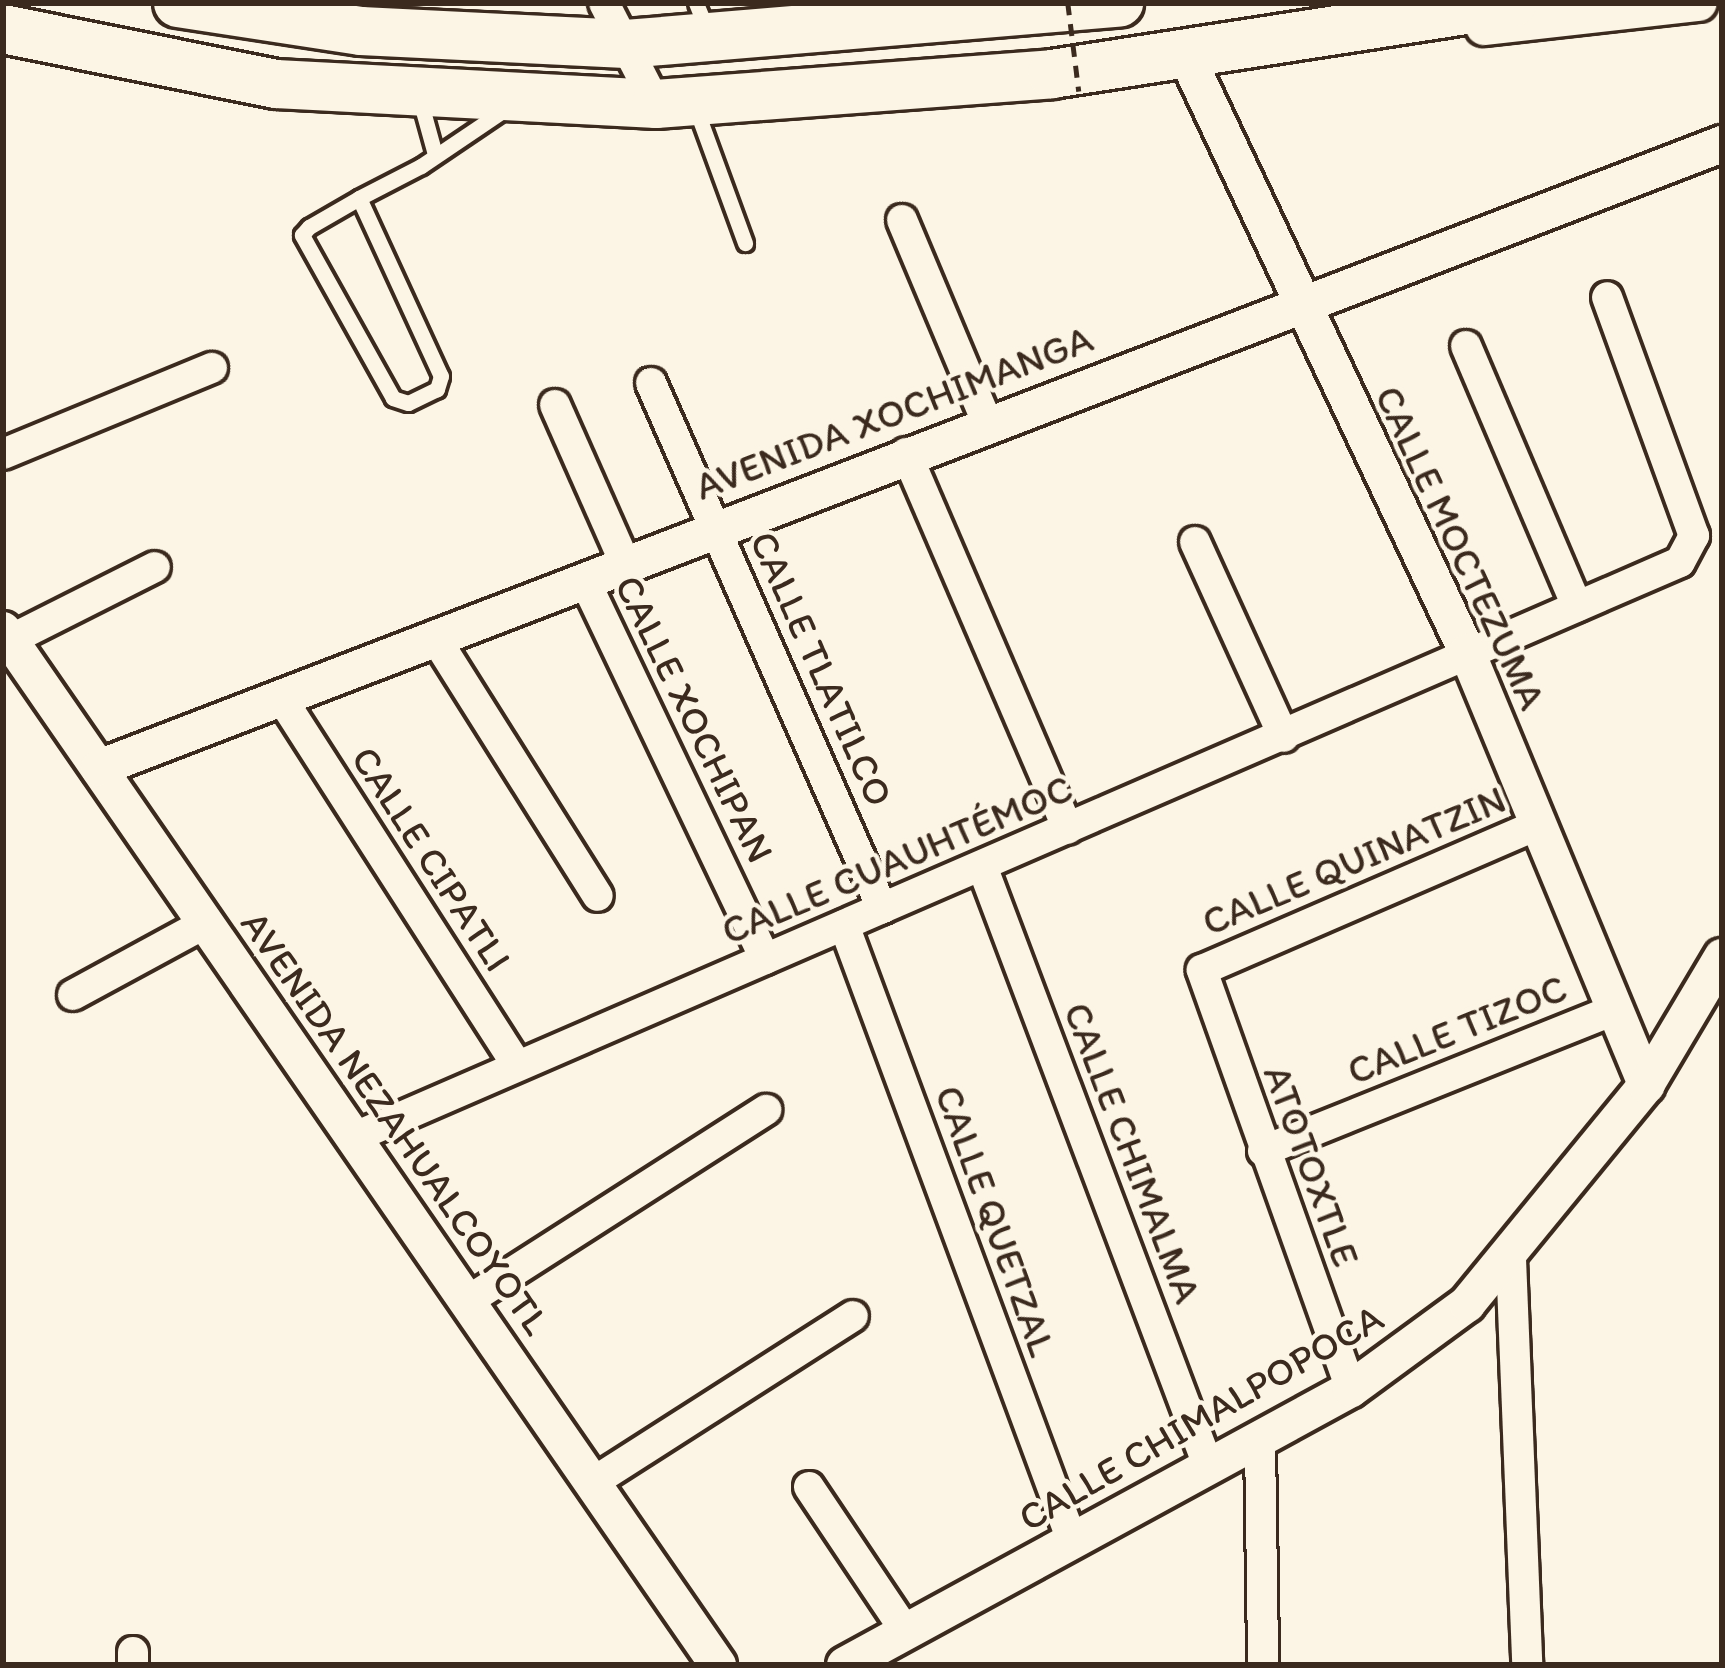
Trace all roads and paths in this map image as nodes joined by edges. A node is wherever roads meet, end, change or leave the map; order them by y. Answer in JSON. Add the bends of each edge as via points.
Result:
{"nodes":[{"id":1,"x":178,"y":3,"type":"edge"},
{"id":2,"x":1068,"y":3,"type":"edge"},
{"id":3,"x":1119,"y":3,"type":"edge"},
{"id":4,"x":1513,"y":3,"type":"edge"},
{"id":5,"x":1699,"y":3,"type":"edge"},
{"id":6,"x":304,"y":13,"type":"edge"},
{"id":7,"x":814,"y":17,"type":"edge"},
{"id":8,"x":1366,"y":22,"type":"junction"},
{"id":9,"x":615,"y":24,"type":"edge"},
{"id":10,"x":722,"y":24,"type":"edge"},
{"id":11,"x":3,"y":29,"type":"edge"},
{"id":12,"x":1185,"y":52,"type":"junction"},
{"id":13,"x":1079,"y":91,"type":"dead end"},
{"id":14,"x":419,"y":97,"type":"junction"},
{"id":15,"x":520,"y":101,"type":"junction"},
{"id":16,"x":675,"y":102,"type":"junction"},
{"id":17,"x":1722,"y":144,"type":"edge"},
{"id":18,"x":434,"y":151,"type":"junction"},
{"id":19,"x":359,"y":198,"type":"junction"},
{"id":20,"x":902,"y":220,"type":"dead end"},
{"id":21,"x":746,"y":243,"type":"dead end"},
{"id":22,"x":1607,"y":297,"type":"dead end"},
{"id":23,"x":1298,"y":301,"type":"junction"},
{"id":24,"x":1466,"y":346,"type":"dead end"},
{"id":25,"x":212,"y":368,"type":"dead end"},
{"id":26,"x":651,"y":383,"type":"dead end"},
{"id":27,"x":554,"y":405,"type":"dead end"},
{"id":28,"x":987,"y":422,"type":"junction"},
{"id":29,"x":906,"y":453,"type":"junction"},
{"id":30,"x":3,"y":454,"type":"edge"},
{"id":31,"x":716,"y":527,"type":"junction"},
{"id":32,"x":1195,"y":542,"type":"dead end"},
{"id":33,"x":625,"y":562,"type":"junction"},
{"id":34,"x":155,"y":567,"type":"dead end"},
{"id":35,"x":584,"y":578,"type":"junction"},
{"id":36,"x":1577,"y":606,"type":"junction"},
{"id":37,"x":7,"y":635,"type":"edge"},
{"id":38,"x":434,"y":636,"type":"junction"},
{"id":39,"x":1467,"y":652,"type":"junction"},
{"id":40,"x":280,"y":696,"type":"junction"},
{"id":41,"x":1284,"y":737,"type":"junction"},
{"id":42,"x":99,"y":768,"type":"junction"},
{"id":43,"x":1537,"y":825,"type":"junction"},
{"id":44,"x":1068,"y":829,"type":"junction"},
{"id":45,"x":982,"y":866,"type":"junction"},
{"id":46,"x":598,"y":896,"type":"dead end"},
{"id":47,"x":882,"y":908,"type":"junction"},
{"id":48,"x":204,"y":924,"type":"junction"},
{"id":49,"x":844,"y":926,"type":"junction"},
{"id":50,"x":765,"y":958,"type":"junction"},
{"id":51,"x":1202,"y":970,"type":"joint"},
{"id":52,"x":1720,"y":973,"type":"edge"},
{"id":53,"x":73,"y":995,"type":"dead end"},
{"id":54,"x":1612,"y":1010,"type":"junction"},
{"id":55,"x":517,"y":1065,"type":"junction"},
{"id":56,"x":1646,"y":1085,"type":"junction"},
{"id":57,"x":766,"y":1110,"type":"dead end"},
{"id":58,"x":356,"y":1137,"type":"junction"},
{"id":59,"x":1264,"y":1150,"type":"junction"},
{"id":60,"x":1511,"y":1259,"type":"junction"},
{"id":61,"x":469,"y":1300,"type":"junction"},
{"id":62,"x":853,"y":1316,"type":"dead end"},
{"id":63,"x":1351,"y":1389,"type":"junction"},
{"id":64,"x":1260,"y":1440,"type":"junction"},
{"id":65,"x":1209,"y":1468,"type":"junction"},
{"id":66,"x":595,"y":1481,"type":"junction"},
{"id":67,"x":809,"y":1487,"type":"dead end"},
{"id":68,"x":1073,"y":1544,"type":"junction"},
{"id":69,"x":906,"y":1632,"type":"junction"},
{"id":70,"x":718,"y":1665,"type":"edge"},
{"id":71,"x":845,"y":1665,"type":"edge"},
{"id":72,"x":1263,"y":1665,"type":"edge"},
{"id":73,"x":1527,"y":1665,"type":"edge"}],
"edges":[{"from":1,"to":6,"type":"main road"},
{"from":2,"to":13,"type":"path","bridge":true},
{"from":3,"to":7,"type":"main road"},
{"from":4,"to":8,"type":"main road"},
{"from":5,"to":8,"type":"street","via":[[1491,27]]},
{"from":6,"to":9,"type":"main road"},
{"from":7,"to":10,"type":"main road"},
{"from":8,"to":12,"type":"main road"},
{"from":9,"to":10,"type":"main road"},
{"from":9,"to":16,"type":"street"},
{"from":11,"to":14,"type":"main road","via":[[276,84]]},
{"from":12,"to":16,"type":"main road","via":[[1052,74]]},
{"from":12,"to":23,"type":"street","name":"CALLE MOCTEZUMA"},
{"from":14,"to":15,"type":"main road"},
{"from":14,"to":18,"type":"lane"},
{"from":15,"to":16,"type":"main road"},
{"from":15,"to":18,"type":"lane"},
{"from":16,"to":21,"type":"lane"},
{"from":17,"to":23,"type":"street","name":"AVENIDA XOCHIMANGA"},
{"from":18,"to":19,"type":"lane"},
{"from":19,"to":19,"type":"lane","via":[[309,227],[302,247],[393,398],[408,403],[436,389],[441,376]]},
{"from":20,"to":28,"type":"street"},
{"from":22,"to":36,"type":"street","name":"CALLE CUAUHTÉMOC","via":[[1693,551]]},
{"from":23,"to":28,"type":"street","name":"AVENIDA XOCHIMANGA"},
{"from":23,"to":39,"type":"street","name":"CALLE MOCTEZUMA"},
{"from":24,"to":36,"type":"street"},
{"from":25,"to":30,"type":"street"},
{"from":26,"to":31,"type":"street","name":"CALLE TLATILCO"},
{"from":27,"to":33,"type":"street"},
{"from":28,"to":29,"type":"street","name":"AVENIDA XOCHIMANGA"},
{"from":29,"to":31,"type":"street","name":"AVENIDA XOCHIMANGA"},
{"from":29,"to":44,"type":"street"},
{"from":31,"to":33,"type":"street","name":"AVENIDA XOCHIMANGA"},
{"from":31,"to":47,"type":"street","name":"CALLE TLATILCO"},
{"from":32,"to":41,"type":"street"},
{"from":33,"to":35,"type":"street","name":"AVENIDA XOCHIMANGA"},
{"from":34,"to":37,"type":"street"},
{"from":35,"to":38,"type":"street","name":"AVENIDA XOCHIMANGA"},
{"from":35,"to":50,"type":"street","name":"CALLE XOCHIPAN"},
{"from":36,"to":39,"type":"street","name":"CALLE CUAUHTÉMOC"},
{"from":37,"to":42,"type":"street","name":"AVENIDA NEZAHUALCOYOTL"},
{"from":38,"to":40,"type":"street","name":"AVENIDA XOCHIMANGA"},
{"from":38,"to":46,"type":"street"},
{"from":39,"to":41,"type":"street","name":"CALLE CUAUHTÉMOC"},
{"from":39,"to":43,"type":"street","name":"CALLE MOCTEZUMA"},
{"from":40,"to":42,"type":"street","name":"AVENIDA XOCHIMANGA"},
{"from":40,"to":55,"type":"street","name":"CALLE CIPATLI"},
{"from":41,"to":44,"type":"street","name":"CALLE CUAUHTÉMOC"},
{"from":42,"to":48,"type":"street","name":"AVENIDA NEZAHUALCOYOTL"},
{"from":43,"to":51,"type":"street","name":"CALLE QUINATZIN"},
{"from":43,"to":54,"type":"street","name":"CALLE MOCTEZUMA"},
{"from":44,"to":45,"type":"street","name":"CALLE CUAUHTÉMOC"},
{"from":45,"to":47,"type":"street","name":"CALLE CUAUHTÉMOC"},
{"from":45,"to":65,"type":"street","name":"CALLE CHIMALMA"},
{"from":47,"to":49,"type":"street","name":"CALLE CUAUHTÉMOC"},
{"from":48,"to":53,"type":"street"},
{"from":48,"to":58,"type":"street","name":"AVENIDA NEZAHUALCOYOTL"},
{"from":49,"to":50,"type":"street","name":"CALLE CUAUHTÉMOC"},
{"from":49,"to":68,"type":"street","name":"CALLE QUETZAL"},
{"from":50,"to":55,"type":"street","name":"CALLE CUAUHTÉMOC"},
{"from":51,"to":59,"type":"street","name":"ATOTOXTLE"},
{"from":52,"to":56,"type":"street","name":"CALLE CHIMALPOPOCA"},
{"from":54,"to":56,"type":"street","name":"CALLE MOCTEZUMA"},
{"from":54,"to":59,"type":"street","name":"CALLE TIZOC"},
{"from":55,"to":58,"type":"street","name":"CALLE CUAUHTÉMOC"},
{"from":56,"to":60,"type":"street","name":"CALLE CHIMALPOPOCA"},
{"from":57,"to":61,"type":"street"},
{"from":58,"to":61,"type":"street","name":"AVENIDA NEZAHUALCOYOTL"},
{"from":59,"to":63,"type":"street","name":"ATOTOXTLE"},
{"from":60,"to":63,"type":"street","name":"CALLE CHIMALPOPOCA"},
{"from":60,"to":73,"type":"street"},
{"from":61,"to":66,"type":"street","name":"AVENIDA NEZAHUALCOYOTL"},
{"from":62,"to":66,"type":"street"},
{"from":63,"to":64,"type":"street","name":"CALLE CHIMALPOPOCA"},
{"from":64,"to":65,"type":"street","name":"CALLE CHIMALPOPOCA"},
{"from":64,"to":72,"type":"street"},
{"from":65,"to":68,"type":"street","name":"CALLE CHIMALPOPOCA"},
{"from":66,"to":70,"type":"street","name":"AVENIDA NEZAHUALCOYOTL"},
{"from":67,"to":69,"type":"street"},
{"from":68,"to":69,"type":"street","name":"CALLE CHIMALPOPOCA"},
{"from":69,"to":71,"type":"street","name":"CALLE CHIMALPOPOCA"}]}
